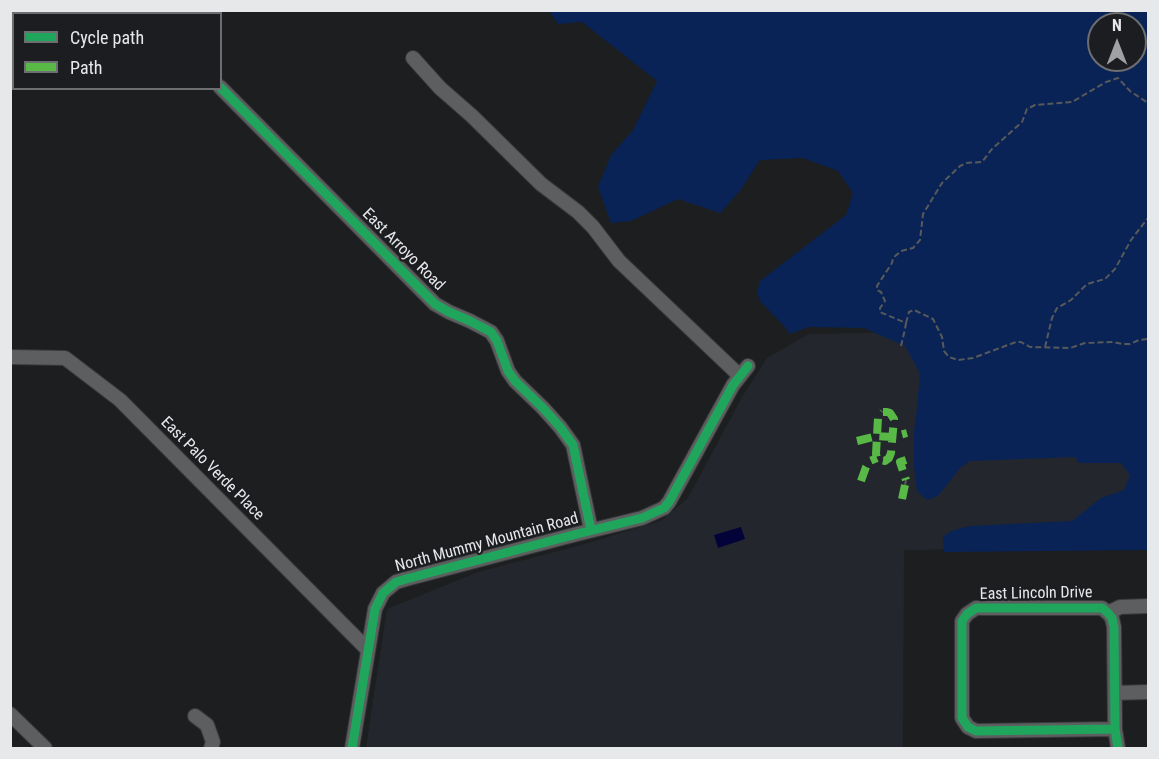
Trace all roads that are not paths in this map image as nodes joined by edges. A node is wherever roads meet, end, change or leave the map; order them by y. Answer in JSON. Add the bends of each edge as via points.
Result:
{"nodes":[{"id":1,"x":413,"y":58,"type":"dead end"},
{"id":2,"x":222,"y":89,"type":"edge"},
{"id":3,"x":10,"y":357,"type":"edge"},
{"id":4,"x":591,"y":530,"type":"junction"},
{"id":5,"x":1149,"y":606,"type":"edge"},
{"id":6,"x":1108,"y":613,"type":"junction"},
{"id":7,"x":367,"y":649,"type":"junction"},
{"id":8,"x":1149,"y":692,"type":"edge"},
{"id":9,"x":1115,"y":693,"type":"junction"},
{"id":10,"x":10,"y":714,"type":"edge"},
{"id":11,"x":195,"y":716,"type":"dead end"},
{"id":12,"x":1115,"y":729,"type":"junction"},
{"id":13,"x":45,"y":748,"type":"edge"},
{"id":14,"x":211,"y":748,"type":"edge"},
{"id":15,"x":352,"y":748,"type":"edge"},
{"id":16,"x":1118,"y":748,"type":"edge"}],
"edges":[{"from":1,"to":4,"type":"street","name":"North Mummy Mountain Road","via":[[541,184],[578,212],[619,261],[744,371],[664,508],[642,518]]},
{"from":2,"to":4,"type":"street","name":"East Arroyo Road","via":[[435,304],[491,332],[515,381],[549,414],[573,445]]},
{"from":3,"to":7,"type":"street","name":"East Palo Verde Place","via":[[65,358],[120,400]]},
{"from":4,"to":7,"type":"street","name":"North Mummy Mountain Road","via":[[396,582],[378,602]]},
{"from":5,"to":6,"type":"street","via":[[1120,607]]},
{"from":6,"to":9,"type":"street","name":"East Lincoln Drive","via":[[1114,627]]},
{"from":6,"to":12,"type":"street","name":"East Lincoln Drive","via":[[1101,608],[976,608],[967,614],[962,621],[962,718],[976,731]]},
{"from":7,"to":15,"type":"street","name":"North Mummy Mountain Road"},
{"from":8,"to":9,"type":"street"},
{"from":9,"to":12,"type":"street","name":"East Lincoln Drive"},
{"from":10,"to":13,"type":"street"},
{"from":11,"to":14,"type":"street","via":[[207,725]]},
{"from":12,"to":16,"type":"street","name":"East Lincoln Drive"}]}
